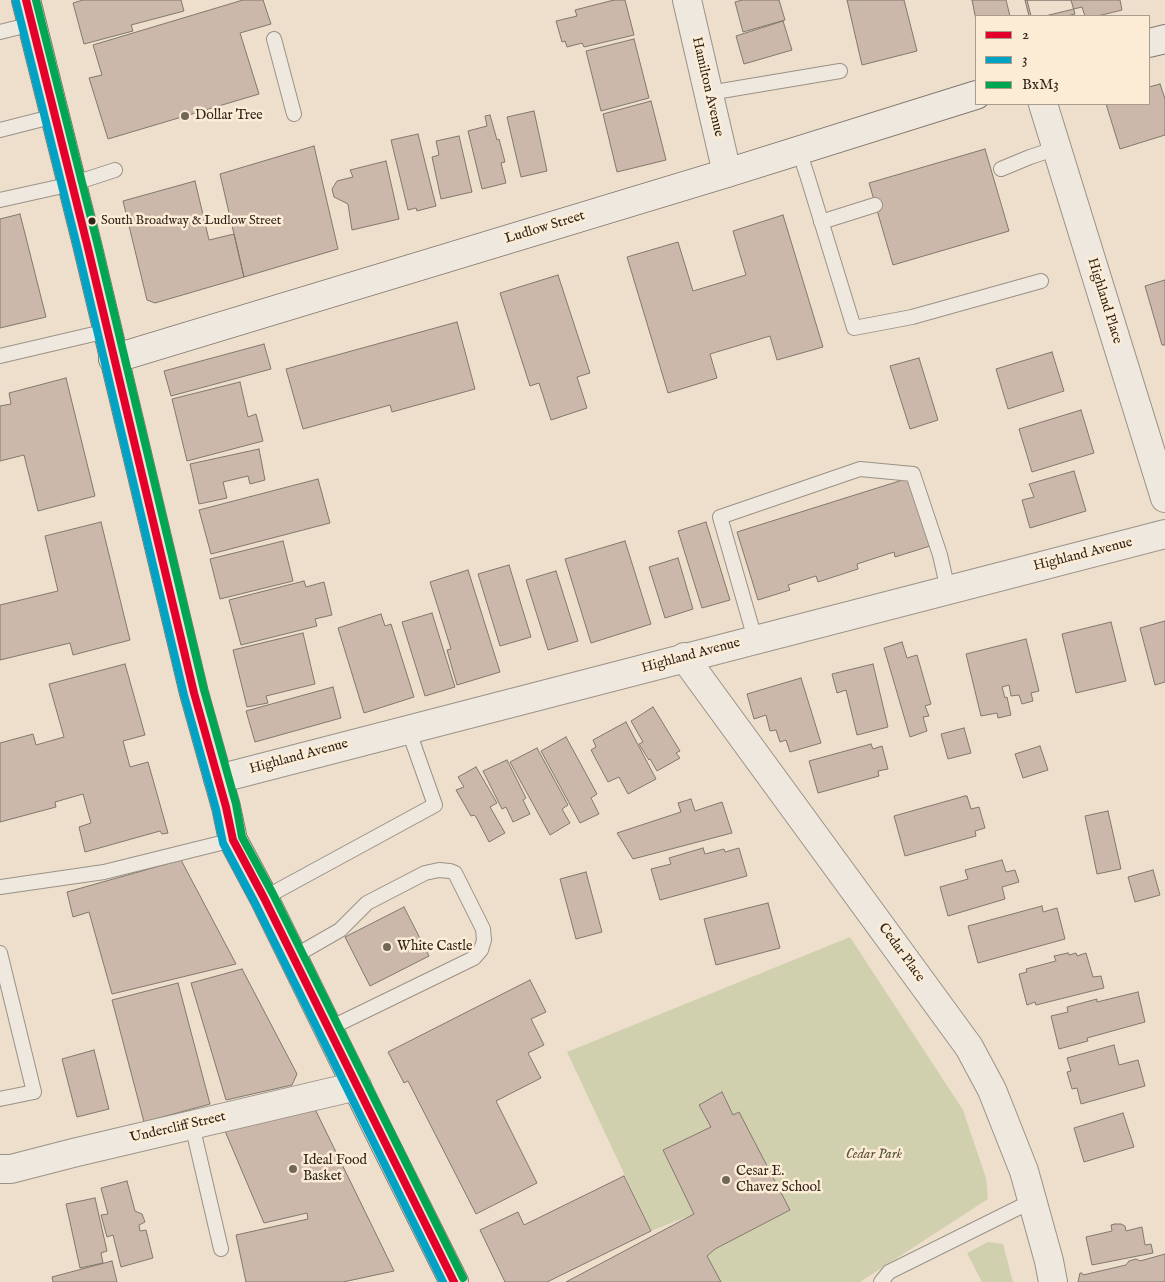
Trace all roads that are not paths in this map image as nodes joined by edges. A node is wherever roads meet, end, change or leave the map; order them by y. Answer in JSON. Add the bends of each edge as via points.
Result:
{"nodes":[{"id":1,"x":687,"y":0,"type":"edge"},
{"id":2,"x":29,"y":12,"type":"edge"},
{"id":3,"x":0,"y":32,"type":"edge"},
{"id":4,"x":274,"y":39,"type":"dead end"},
{"id":5,"x":1165,"y":39,"type":"edge"},
{"id":6,"x":1150,"y":43,"type":"edge"},
{"id":7,"x":840,"y":71,"type":"dead end"},
{"id":8,"x":709,"y":93,"type":"junction"},
{"id":9,"x":975,"y":95,"type":"edge"},
{"id":10,"x":1043,"y":105,"type":"edge"},
{"id":11,"x":294,"y":114,"type":"dead end"},
{"id":12,"x":55,"y":116,"type":"junction"},
{"id":13,"x":0,"y":130,"type":"edge"},
{"id":14,"x":1056,"y":148,"type":"junction"},
{"id":15,"x":799,"y":151,"type":"junction"},
{"id":16,"x":115,"y":170,"type":"dead end"},
{"id":17,"x":1001,"y":170,"type":"dead end"},
{"id":18,"x":727,"y":173,"type":"junction"},
{"id":19,"x":72,"y":184,"type":"junction"},
{"id":20,"x":0,"y":200,"type":"edge"},
{"id":21,"x":875,"y":205,"type":"dead end"},
{"id":22,"x":821,"y":222,"type":"junction"},
{"id":23,"x":1041,"y":281,"type":"dead end"},
{"id":24,"x":107,"y":330,"type":"junction"},
{"id":25,"x":0,"y":356,"type":"edge"},
{"id":26,"x":113,"y":359,"type":"junction"},
{"id":27,"x":1163,"y":485,"type":"edge"},
{"id":28,"x":1165,"y":534,"type":"edge"},
{"id":29,"x":948,"y":590,"type":"junction"},
{"id":30,"x":755,"y":639,"type":"junction"},
{"id":31,"x":684,"y":657,"type":"junction"},
{"id":32,"x":408,"y":729,"type":"junction"},
{"id":33,"x":218,"y":778,"type":"junction"},
{"id":34,"x":233,"y":840,"type":"junction"},
{"id":35,"x":0,"y":887,"type":"edge"},
{"id":36,"x":264,"y":898,"type":"junction"},
{"id":37,"x":0,"y":953,"type":"edge"},
{"id":38,"x":293,"y":957,"type":"junction"},
{"id":39,"x":328,"y":1028,"type":"junction"},
{"id":40,"x":357,"y":1086,"type":"junction"},
{"id":41,"x":0,"y":1099,"type":"edge"},
{"id":42,"x":192,"y":1125,"type":"junction"},
{"id":43,"x":0,"y":1169,"type":"edge"},
{"id":44,"x":1032,"y":1201,"type":"junction"},
{"id":45,"x":221,"y":1249,"type":"dead end"},
{"id":46,"x":454,"y":1282,"type":"edge"},
{"id":47,"x":881,"y":1282,"type":"edge"},
{"id":48,"x":1053,"y":1282,"type":"edge"}],
"edges":[{"from":1,"to":8,"type":"street","name":"Hamilton Avenue"},
{"from":2,"to":3,"type":"lane"},
{"from":2,"to":12,"type":"main road"},
{"from":4,"to":11,"type":"lane"},
{"from":5,"to":6,"type":"street"},
{"from":7,"to":8,"type":"lane"},
{"from":8,"to":18,"type":"street","name":"Hamilton Avenue"},
{"from":9,"to":15,"type":"street","name":"Ludlow Street"},
{"from":10,"to":14,"type":"street","name":"Highland Place"},
{"from":12,"to":13,"type":"lane"},
{"from":12,"to":19,"type":"main road"},
{"from":14,"to":17,"type":"lane"},
{"from":14,"to":27,"type":"street","name":"Highland Place"},
{"from":15,"to":18,"type":"street","name":"Ludlow Street"},
{"from":15,"to":22,"type":"lane"},
{"from":16,"to":19,"type":"lane"},
{"from":18,"to":26,"type":"street","name":"Ludlow Street"},
{"from":19,"to":20,"type":"lane"},
{"from":19,"to":24,"type":"main road"},
{"from":21,"to":22,"type":"lane"},
{"from":22,"to":23,"type":"lane","via":[[854,328],[912,317]]},
{"from":24,"to":25,"type":"lane"},
{"from":24,"to":26,"type":"main road"},
{"from":26,"to":33,"type":"main road","via":[[194,693]]},
{"from":28,"to":29,"type":"street","name":"Highland Avenue"},
{"from":29,"to":30,"type":"street","name":"Highland Avenue"},
{"from":29,"to":30,"type":"lane","via":[[914,474],[860,469],[720,517]]},
{"from":30,"to":31,"type":"street","name":"Highland Avenue"},
{"from":31,"to":32,"type":"street","name":"Highland Avenue"},
{"from":31,"to":44,"type":"street","name":"Cedar Place","via":[[969,1047],[992,1090],[1024,1171]]},
{"from":32,"to":33,"type":"street","name":"Highland Avenue"},
{"from":32,"to":36,"type":"lane","via":[[435,805]]},
{"from":33,"to":34,"type":"main road"},
{"from":34,"to":35,"type":"lane","via":[[104,872]]},
{"from":34,"to":36,"type":"main road"},
{"from":36,"to":38,"type":"main road"},
{"from":37,"to":41,"type":"lane","via":[[34,1092]]},
{"from":38,"to":39,"type":"main road"},
{"from":38,"to":39,"type":"lane","via":[[340,930],[367,903],[425,873],[439,870],[455,874],[483,928],[481,950],[474,958]]},
{"from":39,"to":40,"type":"main road"},
{"from":40,"to":42,"type":"street","name":"Undercliff Street"},
{"from":40,"to":46,"type":"main road"},
{"from":42,"to":43,"type":"street","name":"Undercliff Street"},
{"from":42,"to":45,"type":"lane"},
{"from":44,"to":47,"type":"lane","via":[[889,1272]]},
{"from":44,"to":48,"type":"street","name":"Cedar Place"}]}
